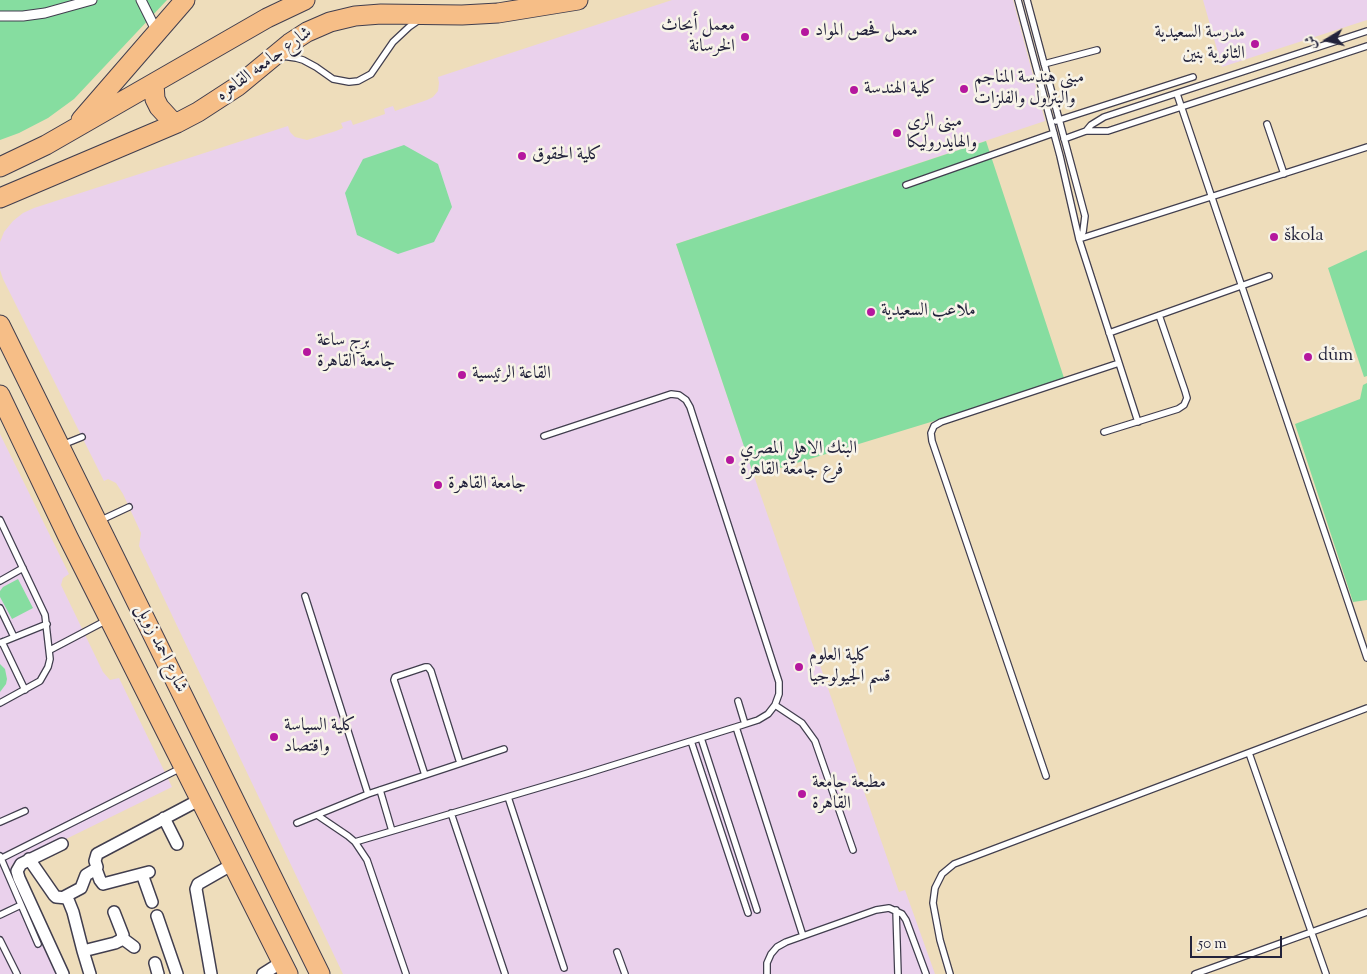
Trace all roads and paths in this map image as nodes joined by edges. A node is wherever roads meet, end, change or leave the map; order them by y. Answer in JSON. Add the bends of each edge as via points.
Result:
{"nodes":[{"id":1,"x":92,"y":0,"type":"edge"},
{"id":2,"x":141,"y":0,"type":"edge"},
{"id":3,"x":185,"y":0,"type":"edge"},
{"id":4,"x":305,"y":0,"type":"edge"},
{"id":5,"x":578,"y":0,"type":"edge"},
{"id":6,"x":1018,"y":0,"type":"edge"},
{"id":7,"x":1027,"y":0,"type":"edge"},
{"id":8,"x":65,"y":4,"type":"edge"},
{"id":9,"x":268,"y":9,"type":"edge"},
{"id":10,"x":427,"y":15,"type":"junction"},
{"id":11,"x":0,"y":16,"type":"edge"},
{"id":12,"x":1367,"y":31,"type":"edge"},
{"id":13,"x":157,"y":32,"type":"junction"},
{"id":14,"x":1367,"y":46,"type":"edge"},
{"id":15,"x":1097,"y":50,"type":"dead end"},
{"id":16,"x":274,"y":57,"type":"junction"},
{"id":17,"x":1044,"y":64,"type":"junction"},
{"id":18,"x":1192,"y":77,"type":"dead end"},
{"id":19,"x":154,"y":83,"type":"junction"},
{"id":20,"x":1177,"y":94,"type":"junction"},
{"id":21,"x":1182,"y":108,"type":"junction"},
{"id":22,"x":1059,"y":120,"type":"junction"},
{"id":23,"x":177,"y":123,"type":"junction"},
{"id":24,"x":1051,"y":123,"type":"junction"},
{"id":25,"x":1267,"y":124,"type":"dead end"},
{"id":26,"x":71,"y":130,"type":"junction"},
{"id":27,"x":1086,"y":131,"type":"junction"},
{"id":28,"x":1054,"y":133,"type":"junction"},
{"id":29,"x":1064,"y":139,"type":"junction"},
{"id":30,"x":1367,"y":147,"type":"edge"},
{"id":31,"x":0,"y":167,"type":"edge"},
{"id":32,"x":1284,"y":174,"type":"junction"},
{"id":33,"x":906,"y":185,"type":"dead end"},
{"id":34,"x":5,"y":196,"type":"edge"},
{"id":35,"x":1212,"y":197,"type":"junction"},
{"id":36,"x":0,"y":212,"type":"edge"},
{"id":37,"x":1080,"y":240,"type":"junction"},
{"id":38,"x":1269,"y":276,"type":"dead end"},
{"id":39,"x":1242,"y":286,"type":"junction"},
{"id":40,"x":1160,"y":315,"type":"junction"},
{"id":41,"x":1110,"y":333,"type":"junction"},
{"id":42,"x":3,"y":336,"type":"edge"},
{"id":43,"x":1119,"y":363,"type":"junction"},
{"id":44,"x":0,"y":395,"type":"edge"},
{"id":45,"x":1138,"y":422,"type":"junction"},
{"id":46,"x":1104,"y":432,"type":"dead end"},
{"id":47,"x":544,"y":436,"type":"dead end"},
{"id":48,"x":82,"y":437,"type":"dead end"},
{"id":49,"x":60,"y":446,"type":"junction"},
{"id":50,"x":129,"y":507,"type":"dead end"},
{"id":51,"x":0,"y":520,"type":"edge"},
{"id":52,"x":96,"y":522,"type":"junction"},
{"id":53,"x":23,"y":568,"type":"junction"},
{"id":54,"x":0,"y":581,"type":"edge"},
{"id":55,"x":306,"y":596,"type":"dead end"},
{"id":56,"x":0,"y":608,"type":"edge"},
{"id":57,"x":110,"y":618,"type":"junction"},
{"id":58,"x":47,"y":624,"type":"junction"},
{"id":59,"x":14,"y":638,"type":"junction"},
{"id":60,"x":1,"y":643,"type":"edge"},
{"id":61,"x":50,"y":650,"type":"junction"},
{"id":62,"x":1367,"y":658,"type":"edge"},
{"id":63,"x":25,"y":690,"type":"junction"},
{"id":64,"x":738,"y":702,"type":"dead end"},
{"id":65,"x":0,"y":703,"type":"edge"},
{"id":66,"x":775,"y":705,"type":"junction"},
{"id":67,"x":1367,"y":708,"type":"edge"},
{"id":68,"x":745,"y":724,"type":"junction"},
{"id":69,"x":736,"y":727,"type":"junction"},
{"id":70,"x":701,"y":738,"type":"junction"},
{"id":71,"x":691,"y":741,"type":"junction"},
{"id":72,"x":504,"y":749,"type":"dead end"},
{"id":73,"x":1249,"y":753,"type":"junction"},
{"id":74,"x":460,"y":764,"type":"junction"},
{"id":75,"x":185,"y":766,"type":"junction"},
{"id":76,"x":425,"y":775,"type":"junction"},
{"id":77,"x":1046,"y":776,"type":"dead end"},
{"id":78,"x":380,"y":790,"type":"junction"},
{"id":79,"x":368,"y":794,"type":"junction"},
{"id":80,"x":508,"y":797,"type":"junction"},
{"id":81,"x":201,"y":799,"type":"junction"},
{"id":82,"x":25,"y":811,"type":"dead end"},
{"id":83,"x":451,"y":813,"type":"junction"},
{"id":84,"x":317,"y":815,"type":"junction"},
{"id":85,"x":164,"y":818,"type":"junction"},
{"id":86,"x":0,"y":822,"type":"edge"},
{"id":87,"x":298,"y":823,"type":"dead end"},
{"id":88,"x":392,"y":831,"type":"junction"},
{"id":89,"x":355,"y":842,"type":"junction"},
{"id":90,"x":62,"y":844,"type":"dead end"},
{"id":91,"x":177,"y":844,"type":"dead end"},
{"id":92,"x":853,"y":850,"type":"dead end"},
{"id":93,"x":0,"y":858,"type":"edge"},
{"id":94,"x":29,"y":859,"type":"junction"},
{"id":95,"x":233,"y":864,"type":"junction"},
{"id":96,"x":96,"y":869,"type":"junction"},
{"id":97,"x":64,"y":897,"type":"junction"},
{"id":98,"x":152,"y":902,"type":"dead end"},
{"id":99,"x":21,"y":905,"type":"junction"},
{"id":100,"x":757,"y":910,"type":"dead end"},
{"id":101,"x":896,"y":910,"type":"junction"},
{"id":102,"x":1367,"y":912,"type":"edge"},
{"id":103,"x":748,"y":913,"type":"dead end"},
{"id":104,"x":0,"y":915,"type":"edge"},
{"id":105,"x":158,"y":916,"type":"dead end"},
{"id":106,"x":120,"y":918,"type":"dead end"},
{"id":107,"x":1311,"y":932,"type":"junction"},
{"id":108,"x":803,"y":936,"type":"junction"},
{"id":109,"x":122,"y":938,"type":"junction"},
{"id":110,"x":0,"y":940,"type":"edge"},
{"id":111,"x":38,"y":944,"type":"dead end"},
{"id":112,"x":134,"y":947,"type":"dead end"},
{"id":113,"x":83,"y":951,"type":"junction"},
{"id":114,"x":617,"y":952,"type":"dead end"},
{"id":115,"x":285,"y":968,"type":"edge"},
{"id":116,"x":564,"y":968,"type":"dead end"},
{"id":117,"x":17,"y":974,"type":"edge"},
{"id":118,"x":63,"y":974,"type":"edge"},
{"id":119,"x":90,"y":974,"type":"edge"},
{"id":120,"x":177,"y":974,"type":"edge"},
{"id":121,"x":211,"y":974,"type":"edge"},
{"id":122,"x":263,"y":974,"type":"edge"},
{"id":123,"x":320,"y":974,"type":"edge"},
{"id":124,"x":406,"y":974,"type":"edge"},
{"id":125,"x":505,"y":974,"type":"edge"},
{"id":126,"x":625,"y":974,"type":"edge"},
{"id":127,"x":767,"y":974,"type":"edge"},
{"id":128,"x":898,"y":974,"type":"edge"},
{"id":129,"x":926,"y":974,"type":"edge"},
{"id":130,"x":950,"y":974,"type":"edge"},
{"id":131,"x":1195,"y":974,"type":"edge"},
{"id":132,"x":1326,"y":974,"type":"edge"}],
"edges":[{"from":1,"to":8,"type":"street"},
{"from":2,"to":13,"type":"street"},
{"from":3,"to":13,"type":"main road"},
{"from":4,"to":9,"type":"main road","name":"شارع جامعه القاهره"},
{"from":5,"to":10,"type":"main road","name":"شارع جامعه القاهره","via":[[498,13]]},
{"from":6,"to":24,"type":"lane"},
{"from":7,"to":17,"type":"lane"},
{"from":8,"to":11,"type":"street","via":[[45,14]]},
{"from":9,"to":19,"type":"main road","name":"شارع جامعه القاهره"},
{"from":10,"to":16,"type":"main road","name":"شارع جامعه القاهره","via":[[380,14],[330,22],[307,32]]},
{"from":10,"to":16,"type":"lane","via":[[408,27],[393,42],[371,74],[358,81],[333,79],[296,58]]},
{"from":12,"to":20,"type":"lane"},
{"from":13,"to":26,"type":"main road"},
{"from":14,"to":21,"type":"lane"},
{"from":15,"to":17,"type":"lane"},
{"from":16,"to":23,"type":"main road","name":"شارع جامعه القاهره","via":[[218,100]]},
{"from":17,"to":22,"type":"lane"},
{"from":18,"to":22,"type":"lane"},
{"from":19,"to":23,"type":"main road","via":[[158,107]]},
{"from":19,"to":26,"type":"main road","name":"شارع جامعه القاهره"},
{"from":20,"to":21,"type":"lane"},
{"from":20,"to":27,"type":"lane","via":[[1104,117]]},
{"from":21,"to":27,"type":"lane","via":[[1108,131]]},
{"from":21,"to":35,"type":"lane"},
{"from":22,"to":24,"type":"lane"},
{"from":22,"to":29,"type":"lane"},
{"from":23,"to":34,"type":"main road","name":"شارع جامعه القاهره"},
{"from":24,"to":28,"type":"lane"},
{"from":25,"to":32,"type":"lane"},
{"from":26,"to":31,"type":"main road","name":"شارع جامعه القاهره"},
{"from":27,"to":29,"type":"lane"},
{"from":28,"to":33,"type":"lane"},
{"from":28,"to":37,"type":"lane"},
{"from":29,"to":37,"type":"lane","via":[[1084,216]]},
{"from":30,"to":32,"type":"lane"},
{"from":32,"to":35,"type":"lane"},
{"from":34,"to":36,"type":"main road"},
{"from":35,"to":37,"type":"lane"},
{"from":35,"to":39,"type":"lane"},
{"from":37,"to":41,"type":"lane"},
{"from":38,"to":39,"type":"lane"},
{"from":39,"to":40,"type":"lane"},
{"from":39,"to":62,"type":"lane"},
{"from":40,"to":41,"type":"lane"},
{"from":40,"to":45,"type":"lane","via":[[1187,398],[1178,409]]},
{"from":41,"to":43,"type":"lane"},
{"from":42,"to":49,"type":"main road","name":"شارع احمد زويل"},
{"from":43,"to":45,"type":"lane"},
{"from":43,"to":77,"type":"lane","via":[[941,422],[931,433]]},
{"from":44,"to":57,"type":"main road","name":"شارع احمد زويل"},
{"from":45,"to":46,"type":"lane"},
{"from":47,"to":66,"type":"lane","via":[[671,394],[686,400],[778,676],[779,694]]},
{"from":48,"to":49,"type":"lane"},
{"from":49,"to":52,"type":"main road","name":"شارع احمد زويل"},
{"from":50,"to":52,"type":"lane"},
{"from":51,"to":53,"type":"lane"},
{"from":52,"to":123,"type":"main road","name":"شارع احمد زويل"},
{"from":53,"to":54,"type":"lane"},
{"from":53,"to":58,"type":"lane"},
{"from":55,"to":79,"type":"lane"},
{"from":56,"to":59,"type":"lane"},
{"from":57,"to":61,"type":"lane"},
{"from":57,"to":75,"type":"main road","name":"شارع احمد زويل"},
{"from":58,"to":59,"type":"lane"},
{"from":58,"to":61,"type":"lane"},
{"from":59,"to":60,"type":"lane"},
{"from":60,"to":63,"type":"lane"},
{"from":61,"to":63,"type":"lane","via":[[45,674]]},
{"from":63,"to":65,"type":"lane"},
{"from":64,"to":68,"type":"lane"},
{"from":66,"to":68,"type":"lane","via":[[768,714]]},
{"from":66,"to":92,"type":"lane","via":[[802,723],[815,741]]},
{"from":67,"to":73,"type":"lane"},
{"from":68,"to":69,"type":"lane"},
{"from":69,"to":70,"type":"lane"},
{"from":69,"to":108,"type":"lane"},
{"from":70,"to":71,"type":"lane"},
{"from":70,"to":100,"type":"lane"},
{"from":71,"to":80,"type":"lane"},
{"from":71,"to":103,"type":"lane"},
{"from":72,"to":74,"type":"lane"},
{"from":73,"to":107,"type":"lane"},
{"from":73,"to":130,"type":"lane","via":[[954,864],[942,874],[935,888],[933,903]]},
{"from":74,"to":76,"type":"lane"},
{"from":74,"to":76,"type":"lane","via":[[431,671],[425,667],[394,680]]},
{"from":75,"to":81,"type":"main road","name":"شارع احمد زويل"},
{"from":75,"to":93,"type":"lane"},
{"from":76,"to":78,"type":"lane"},
{"from":78,"to":79,"type":"lane"},
{"from":78,"to":88,"type":"lane"},
{"from":79,"to":84,"type":"lane"},
{"from":80,"to":83,"type":"lane"},
{"from":80,"to":116,"type":"lane"},
{"from":81,"to":85,"type":"street"},
{"from":81,"to":95,"type":"main road","name":"شارع احمد زويل"},
{"from":82,"to":86,"type":"lane"},
{"from":83,"to":88,"type":"lane"},
{"from":83,"to":125,"type":"lane"},
{"from":84,"to":87,"type":"lane"},
{"from":84,"to":89,"type":"lane"},
{"from":85,"to":91,"type":"street"},
{"from":85,"to":96,"type":"street","via":[[96,854]]},
{"from":88,"to":89,"type":"lane"},
{"from":89,"to":124,"type":"lane","via":[[371,870]]},
{"from":90,"to":94,"type":"street"},
{"from":93,"to":99,"type":"lane"},
{"from":94,"to":97,"type":"street","via":[[54,895]]},
{"from":94,"to":118,"type":"street","via":[[18,867],[18,875]]},
{"from":95,"to":115,"type":"main road","name":"شارع احمد زويل"},
{"from":95,"to":121,"type":"street","via":[[198,884],[196,889]]},
{"from":96,"to":97,"type":"street","via":[[86,875],[81,888]]},
{"from":96,"to":98,"type":"street","via":[[103,884],[145,873]]},
{"from":97,"to":113,"type":"street","via":[[74,912]]},
{"from":99,"to":104,"type":"lane"},
{"from":99,"to":111,"type":"lane"},
{"from":101,"to":108,"type":"lane","via":[[876,910]]},
{"from":101,"to":128,"type":"lane"},
{"from":101,"to":129,"type":"lane","via":[[906,920]]},
{"from":102,"to":107,"type":"lane"},
{"from":105,"to":120,"type":"street"},
{"from":106,"to":109,"type":"street"},
{"from":107,"to":131,"type":"lane"},
{"from":107,"to":132,"type":"lane"},
{"from":108,"to":127,"type":"lane","via":[[777,947],[767,964]]},
{"from":109,"to":112,"type":"street"},
{"from":109,"to":113,"type":"street","via":[[115,943]]},
{"from":110,"to":117,"type":"lane"},
{"from":113,"to":119,"type":"street"},
{"from":114,"to":126,"type":"lane"},
{"from":115,"to":122,"type":"street"}]}
